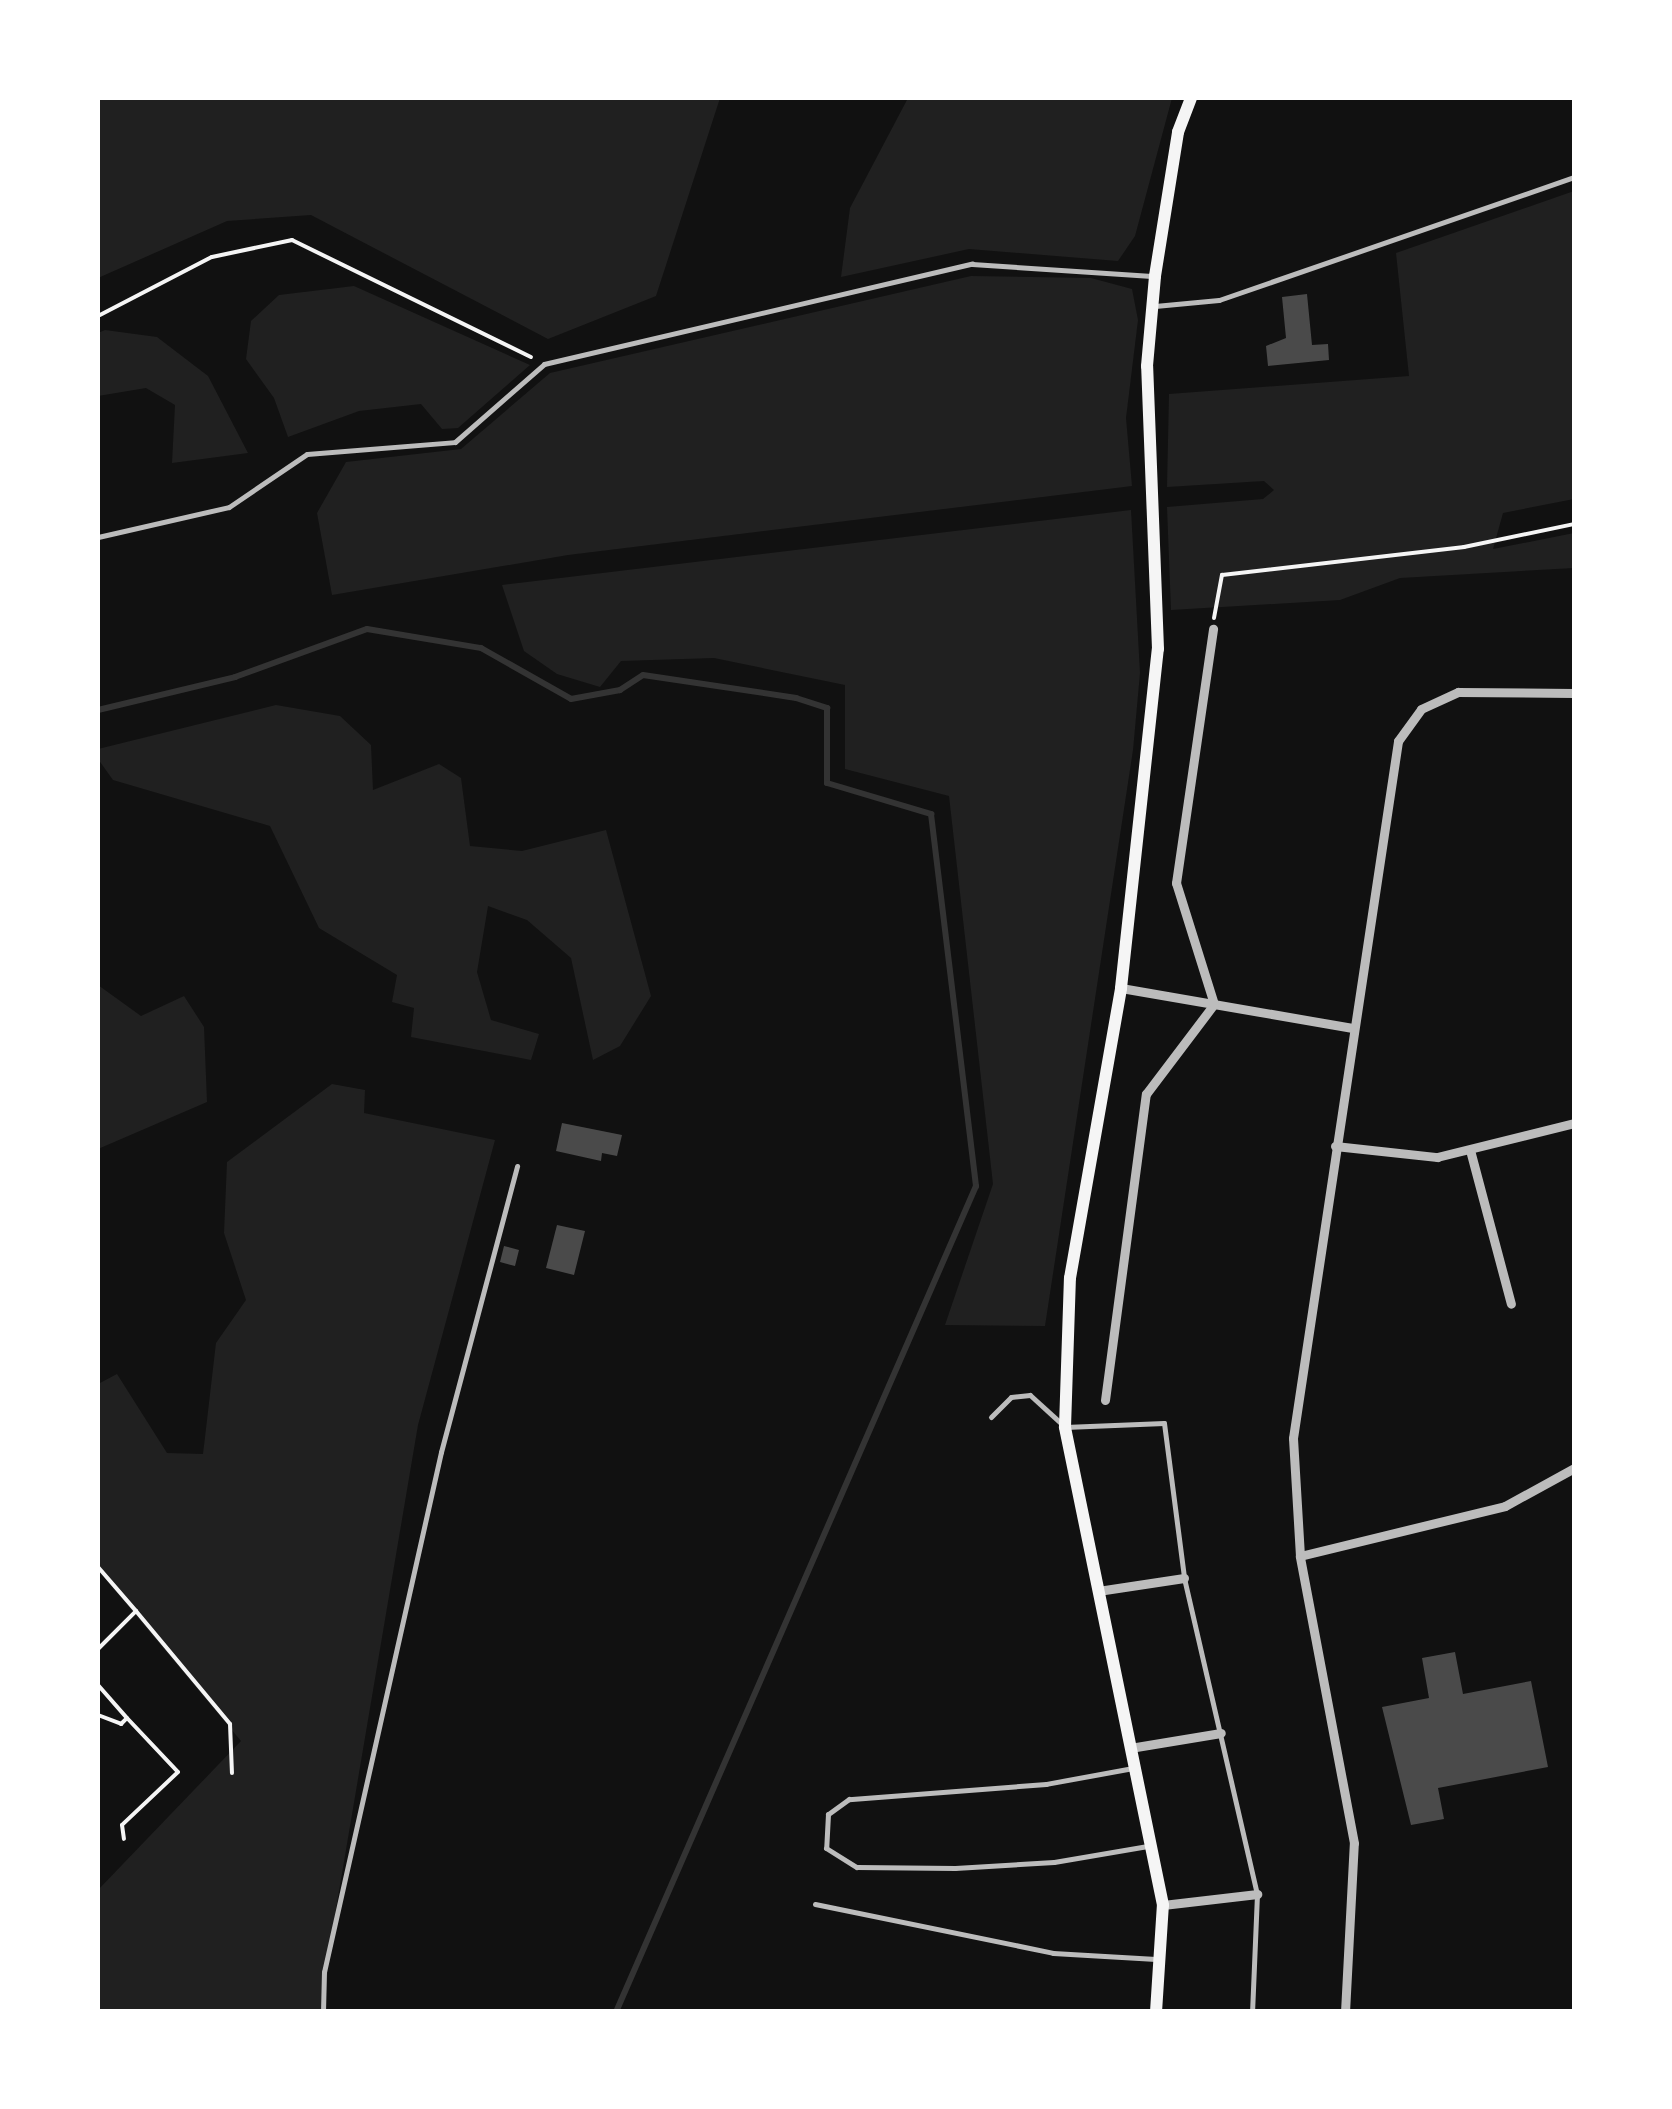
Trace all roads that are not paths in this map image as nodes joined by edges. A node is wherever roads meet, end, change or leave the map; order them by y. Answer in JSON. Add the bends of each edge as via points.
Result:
{"nodes":[{"id":1,"x":1191,"y":98,"type":"edge"},
{"id":2,"x":1574,"y":177,"type":"edge"},
{"id":3,"x":1155,"y":276,"type":"junction"},
{"id":4,"x":1152,"y":306,"type":"junction"},
{"id":5,"x":98,"y":537,"type":"edge"},
{"id":6,"x":1212,"y":629,"type":"road end"},
{"id":7,"x":1574,"y":693,"type":"edge"},
{"id":8,"x":1121,"y":988,"type":"junction"},
{"id":9,"x":1214,"y":1004,"type":"junction"},
{"id":10,"x":1353,"y":1028,"type":"junction"},
{"id":11,"x":1574,"y":1123,"type":"edge"},
{"id":12,"x":1335,"y":1146,"type":"junction"},
{"id":13,"x":1470,"y":1150,"type":"junction"},
{"id":14,"x":516,"y":1166,"type":"dead end"},
{"id":15,"x":1510,"y":1304,"type":"dead end"},
{"id":16,"x":1105,"y":1400,"type":"dead end"},
{"id":17,"x":991,"y":1417,"type":"dead end"},
{"id":18,"x":1065,"y":1428,"type":"junction"},
{"id":19,"x":1574,"y":1468,"type":"edge"},
{"id":20,"x":1300,"y":1556,"type":"junction"},
{"id":21,"x":1184,"y":1578,"type":"junction"},
{"id":22,"x":1094,"y":1592,"type":"junction"},
{"id":23,"x":1220,"y":1732,"type":"junction"},
{"id":24,"x":1128,"y":1748,"type":"junction"},
{"id":25,"x":1133,"y":1768,"type":"junction"},
{"id":26,"x":1151,"y":1845,"type":"junction"},
{"id":27,"x":1257,"y":1894,"type":"junction"},
{"id":28,"x":815,"y":1904,"type":"dead end"},
{"id":29,"x":1162,"y":1905,"type":"junction"},
{"id":30,"x":1164,"y":1960,"type":"junction"},
{"id":31,"x":323,"y":2012,"type":"edge"},
{"id":32,"x":1156,"y":2012,"type":"edge"},
{"id":33,"x":1252,"y":2012,"type":"edge"},
{"id":34,"x":1345,"y":2012,"type":"edge"}],
"edges":[{"from":1,"to":3,"type":"main road","via":[[1178,132]]},
{"from":2,"to":4,"type":"lane","via":[[1218,300]]},
{"from":3,"to":4,"type":"main road"},
{"from":3,"to":5,"type":"lane","via":[[972,264],[544,364],[455,442],[306,454],[229,508]]},
{"from":4,"to":8,"type":"main road","via":[[1147,366],[1158,649]]},
{"from":6,"to":9,"type":"street","via":[[1176,883]]},
{"from":7,"to":10,"type":"street","via":[[1458,692],[1421,709],[1398,742]]},
{"from":8,"to":9,"type":"street"},
{"from":8,"to":18,"type":"main road","via":[[1070,1278]]},
{"from":9,"to":10,"type":"street"},
{"from":9,"to":16,"type":"street","via":[[1146,1094]]},
{"from":10,"to":12,"type":"street"},
{"from":11,"to":13,"type":"street"},
{"from":12,"to":13,"type":"street","via":[[1437,1157]]},
{"from":12,"to":20,"type":"street","via":[[1293,1438]]},
{"from":13,"to":15,"type":"street"},
{"from":14,"to":31,"type":"lane","via":[[436,1471],[324,1972]]},
{"from":17,"to":18,"type":"lane","via":[[1011,1397],[1030,1396]]},
{"from":18,"to":21,"type":"lane","via":[[1164,1423]]},
{"from":18,"to":22,"type":"main road"},
{"from":19,"to":20,"type":"street","via":[[1505,1506]]},
{"from":20,"to":34,"type":"street","via":[[1354,1843]]},
{"from":21,"to":22,"type":"street"},
{"from":21,"to":23,"type":"lane"},
{"from":22,"to":24,"type":"main road"},
{"from":23,"to":24,"type":"street"},
{"from":23,"to":27,"type":"lane"},
{"from":24,"to":25,"type":"main road"},
{"from":25,"to":26,"type":"main road"},
{"from":25,"to":26,"type":"lane","via":[[1046,1784],[849,1800],[828,1814],[826,1848],[857,1867],[955,1868],[1072,1860]]},
{"from":26,"to":29,"type":"main road"},
{"from":27,"to":29,"type":"street"},
{"from":27,"to":33,"type":"lane"},
{"from":28,"to":30,"type":"lane","via":[[1053,1953]]},
{"from":29,"to":30,"type":"main road"},
{"from":30,"to":32,"type":"main road"}]}
